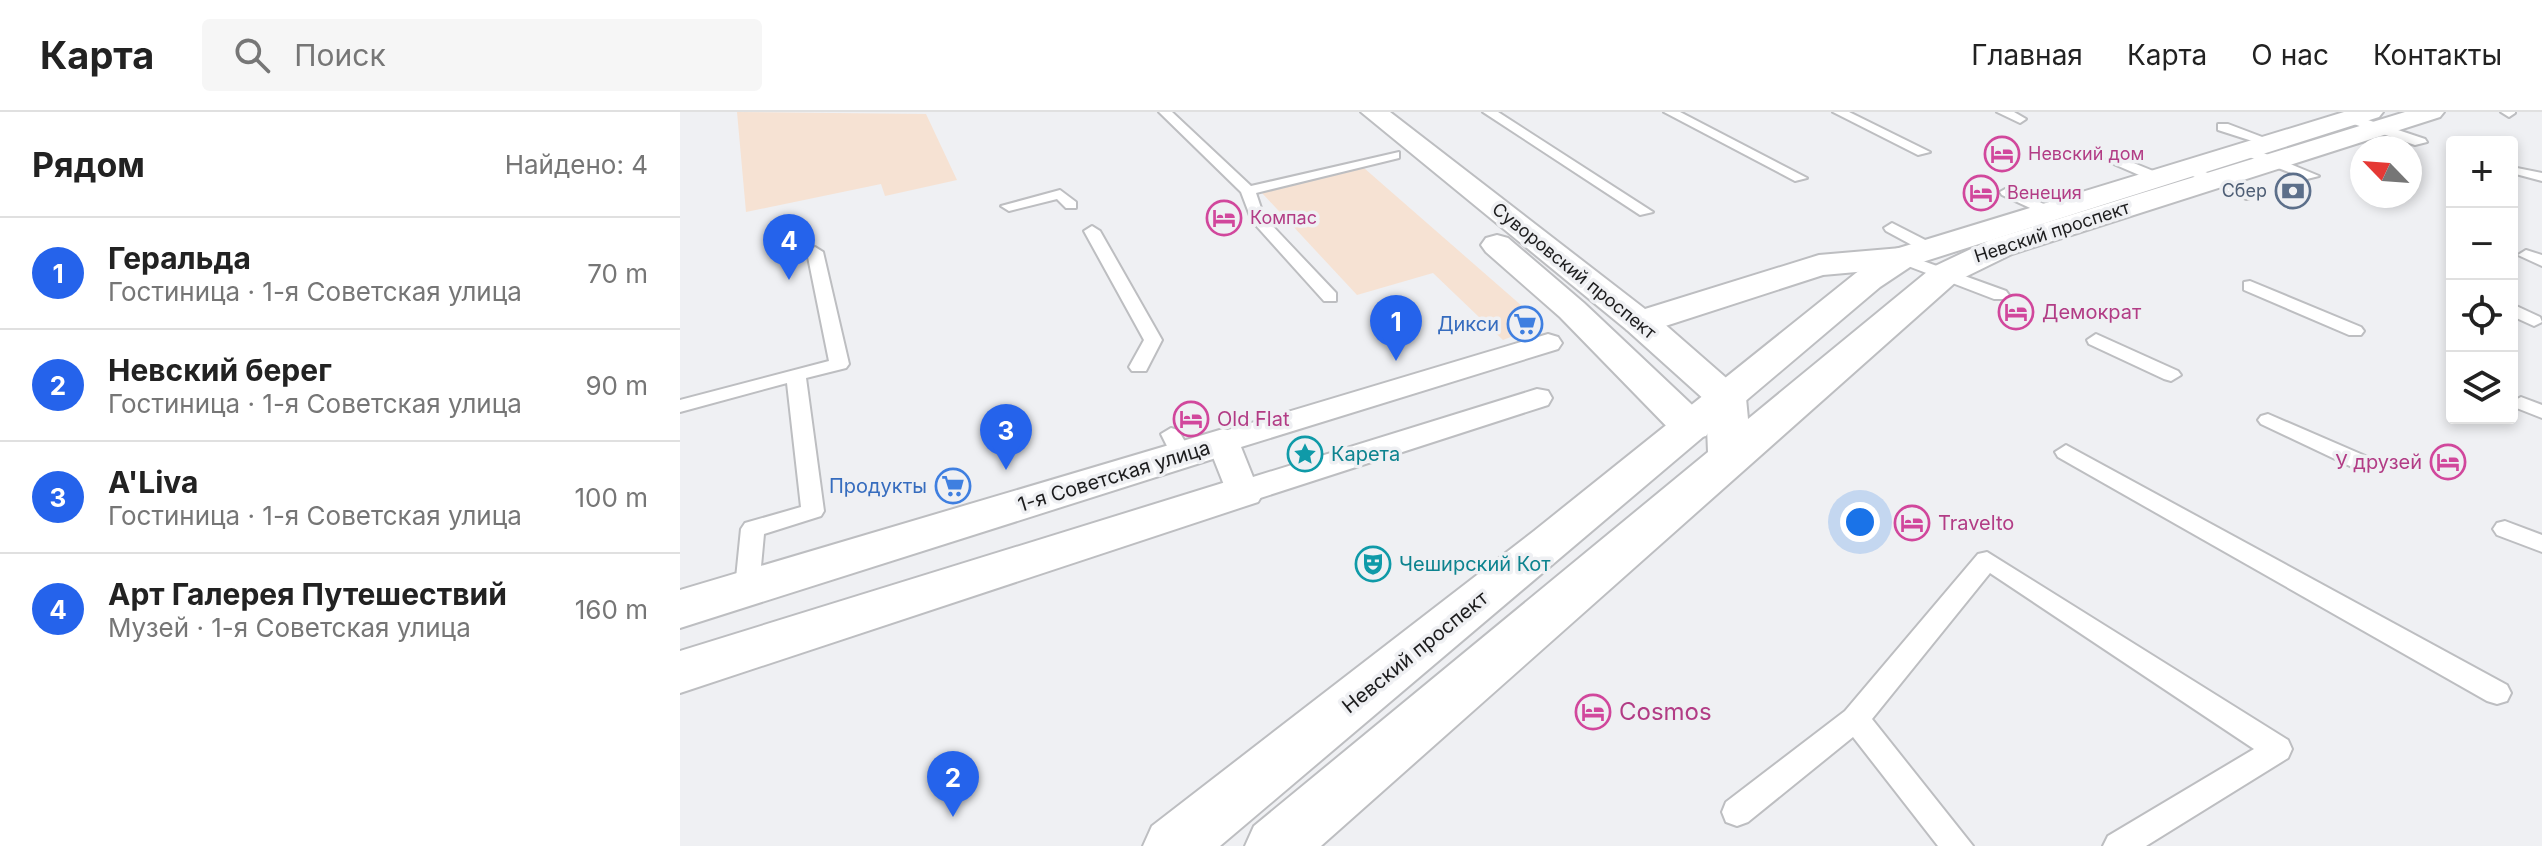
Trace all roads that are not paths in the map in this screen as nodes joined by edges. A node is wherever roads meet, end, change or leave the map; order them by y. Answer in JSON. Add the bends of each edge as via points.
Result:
{"nodes":[{"id":1,"x":1165,"y":112,"type":"edge"},
{"id":2,"x":1489,"y":112,"type":"edge"},
{"id":3,"x":1670,"y":112,"type":"edge"},
{"id":4,"x":1839,"y":112,"type":"edge"},
{"id":5,"x":2003,"y":112,"type":"edge"},
{"id":6,"x":1362,"y":116,"type":"edge"},
{"id":7,"x":2020,"y":119,"type":"dead end"},
{"id":8,"x":2367,"y":119,"type":"edge"},
{"id":9,"x":2223,"y":127,"type":"dead end"},
{"id":10,"x":2426,"y":127,"type":"edge"},
{"id":11,"x":2262,"y":151,"type":"junction"},
{"id":12,"x":1923,"y":152,"type":"dead end"},
{"id":13,"x":1394,"y":155,"type":"junction"},
{"id":14,"x":2114,"y":159,"type":"dead end"},
{"id":15,"x":2518,"y":170,"type":"edge"},
{"id":16,"x":2185,"y":175,"type":"junction"},
{"id":17,"x":2312,"y":176,"type":"dead end"},
{"id":18,"x":2542,"y":177,"type":"edge"},
{"id":19,"x":1800,"y":178,"type":"dead end"},
{"id":20,"x":1248,"y":191,"type":"junction"},
{"id":21,"x":2007,"y":192,"type":"dead end"},
{"id":22,"x":2251,"y":196,"type":"dead end"},
{"id":23,"x":1071,"y":205,"type":"dead end"},
{"id":24,"x":1009,"y":206,"type":"dead end"},
{"id":25,"x":2048,"y":211,"type":"junction"},
{"id":26,"x":1645,"y":212,"type":"dead end"},
{"id":27,"x":1092,"y":231,"type":"dead end"},
{"id":28,"x":815,"y":252,"type":"dead end"},
{"id":29,"x":1917,"y":252,"type":"junction"},
{"id":30,"x":2250,"y":286,"type":"dead end"},
{"id":31,"x":2000,"y":295,"type":"dead end"},
{"id":32,"x":1330,"y":297,"type":"dead end"},
{"id":33,"x":2518,"y":312,"type":"edge"},
{"id":34,"x":2534,"y":321,"type":"dead end"},
{"id":35,"x":1640,"y":322,"type":"junction"},
{"id":36,"x":2355,"y":331,"type":"dead end"},
{"id":37,"x":2096,"y":340,"type":"dead end"},
{"id":38,"x":1548,"y":343,"type":"dead end"},
{"id":39,"x":1139,"y":367,"type":"dead end"},
{"id":40,"x":796,"y":375,"type":"junction"},
{"id":41,"x":2171,"y":375,"type":"dead end"},
{"id":42,"x":1537,"y":398,"type":"dead end"},
{"id":43,"x":2521,"y":403,"type":"dead end"},
{"id":44,"x":680,"y":406,"type":"edge"},
{"id":45,"x":2542,"y":412,"type":"edge"},
{"id":46,"x":2268,"y":420,"type":"dead end"},
{"id":47,"x":1716,"y":427,"type":"junction"},
{"id":48,"x":1192,"y":444,"type":"junction"},
{"id":49,"x":2066,"y":452,"type":"dead end"},
{"id":50,"x":2362,"y":463,"type":"dead end"},
{"id":51,"x":1242,"y":492,"type":"junction"},
{"id":52,"x":2505,"y":529,"type":"dead end"},
{"id":53,"x":2542,"y":544,"type":"edge"},
{"id":54,"x":747,"y":588,"type":"junction"},
{"id":55,"x":680,"y":609,"type":"edge"},
{"id":56,"x":680,"y":672,"type":"edge"},
{"id":57,"x":2497,"y":693,"type":"dead end"},
{"id":58,"x":1855,"y":719,"type":"junction"},
{"id":59,"x":1737,"y":812,"type":"dead end"},
{"id":60,"x":1174,"y":846,"type":"edge"},
{"id":61,"x":1276,"y":846,"type":"edge"},
{"id":62,"x":1957,"y":846,"type":"edge"},
{"id":63,"x":2119,"y":846,"type":"edge"}],
"edges":[{"from":1,"to":20,"type":"lane"},
{"from":2,"to":26,"type":"lane"},
{"from":3,"to":19,"type":"lane"},
{"from":4,"to":12,"type":"lane"},
{"from":5,"to":7,"type":"lane"},
{"from":6,"to":13,"type":"main road","name":"Суворовский проспект"},
{"from":6,"to":35,"type":"main road","name":"Суворовский проспект"},
{"from":8,"to":10,"type":"main road","name":"Невский проспект"},
{"from":8,"to":11,"type":"main road","name":"Невский проспект"},
{"from":9,"to":11,"type":"lane"},
{"from":11,"to":16,"type":"main road","name":"Невский проспект"},
{"from":11,"to":17,"type":"lane"},
{"from":13,"to":20,"type":"lane"},
{"from":13,"to":47,"type":"main road","name":"Суворовский проспект"},
{"from":14,"to":16,"type":"lane"},
{"from":15,"to":18,"type":"lane"},
{"from":16,"to":22,"type":"lane"},
{"from":16,"to":25,"type":"main road","name":"Невский проспект"},
{"from":16,"to":29,"type":"main road","name":"Невский проспект","via":[[1982,253]]},
{"from":20,"to":32,"type":"lane","via":[[1257,218]]},
{"from":21,"to":25,"type":"lane"},
{"from":23,"to":24,"type":"lane","via":[[1060,194]]},
{"from":25,"to":29,"type":"main road","name":"Невский проспект"},
{"from":27,"to":39,"type":"lane","via":[[1153,340]]},
{"from":28,"to":40,"type":"lane","via":[[839,364]]},
{"from":29,"to":31,"type":"lane"},
{"from":29,"to":35,"type":"main road","name":"Невский проспект","via":[[1819,265]]},
{"from":29,"to":47,"type":"main road","name":"Невский проспект"},
{"from":29,"to":47,"type":"main road","name":"Невский проспект","via":[[1868,280]]},
{"from":30,"to":36,"type":"lane"},
{"from":33,"to":34,"type":"lane"},
{"from":35,"to":47,"type":"main road","name":"Суворовский проспект"},
{"from":37,"to":41,"type":"lane"},
{"from":38,"to":48,"type":"street","name":"1-я Советская улица"},
{"from":40,"to":44,"type":"lane"},
{"from":40,"to":54,"type":"lane","via":[[813,511],[753,529]]},
{"from":42,"to":51,"type":"street"},
{"from":43,"to":45,"type":"lane"},
{"from":46,"to":50,"type":"lane"},
{"from":47,"to":60,"type":"main road","name":"Невский проспект"},
{"from":47,"to":61,"type":"main road","name":"Невский проспект"},
{"from":48,"to":51,"type":"street"},
{"from":48,"to":54,"type":"main road","name":"1-я Советская улица"},
{"from":49,"to":57,"type":"lane"},
{"from":51,"to":56,"type":"main road"},
{"from":52,"to":53,"type":"lane"},
{"from":54,"to":55,"type":"main road","name":"1-я Советская улица"},
{"from":58,"to":59,"type":"lane"},
{"from":58,"to":62,"type":"lane"},
{"from":58,"to":63,"type":"lane","via":[[1987,560],[2278,749]]}]}
